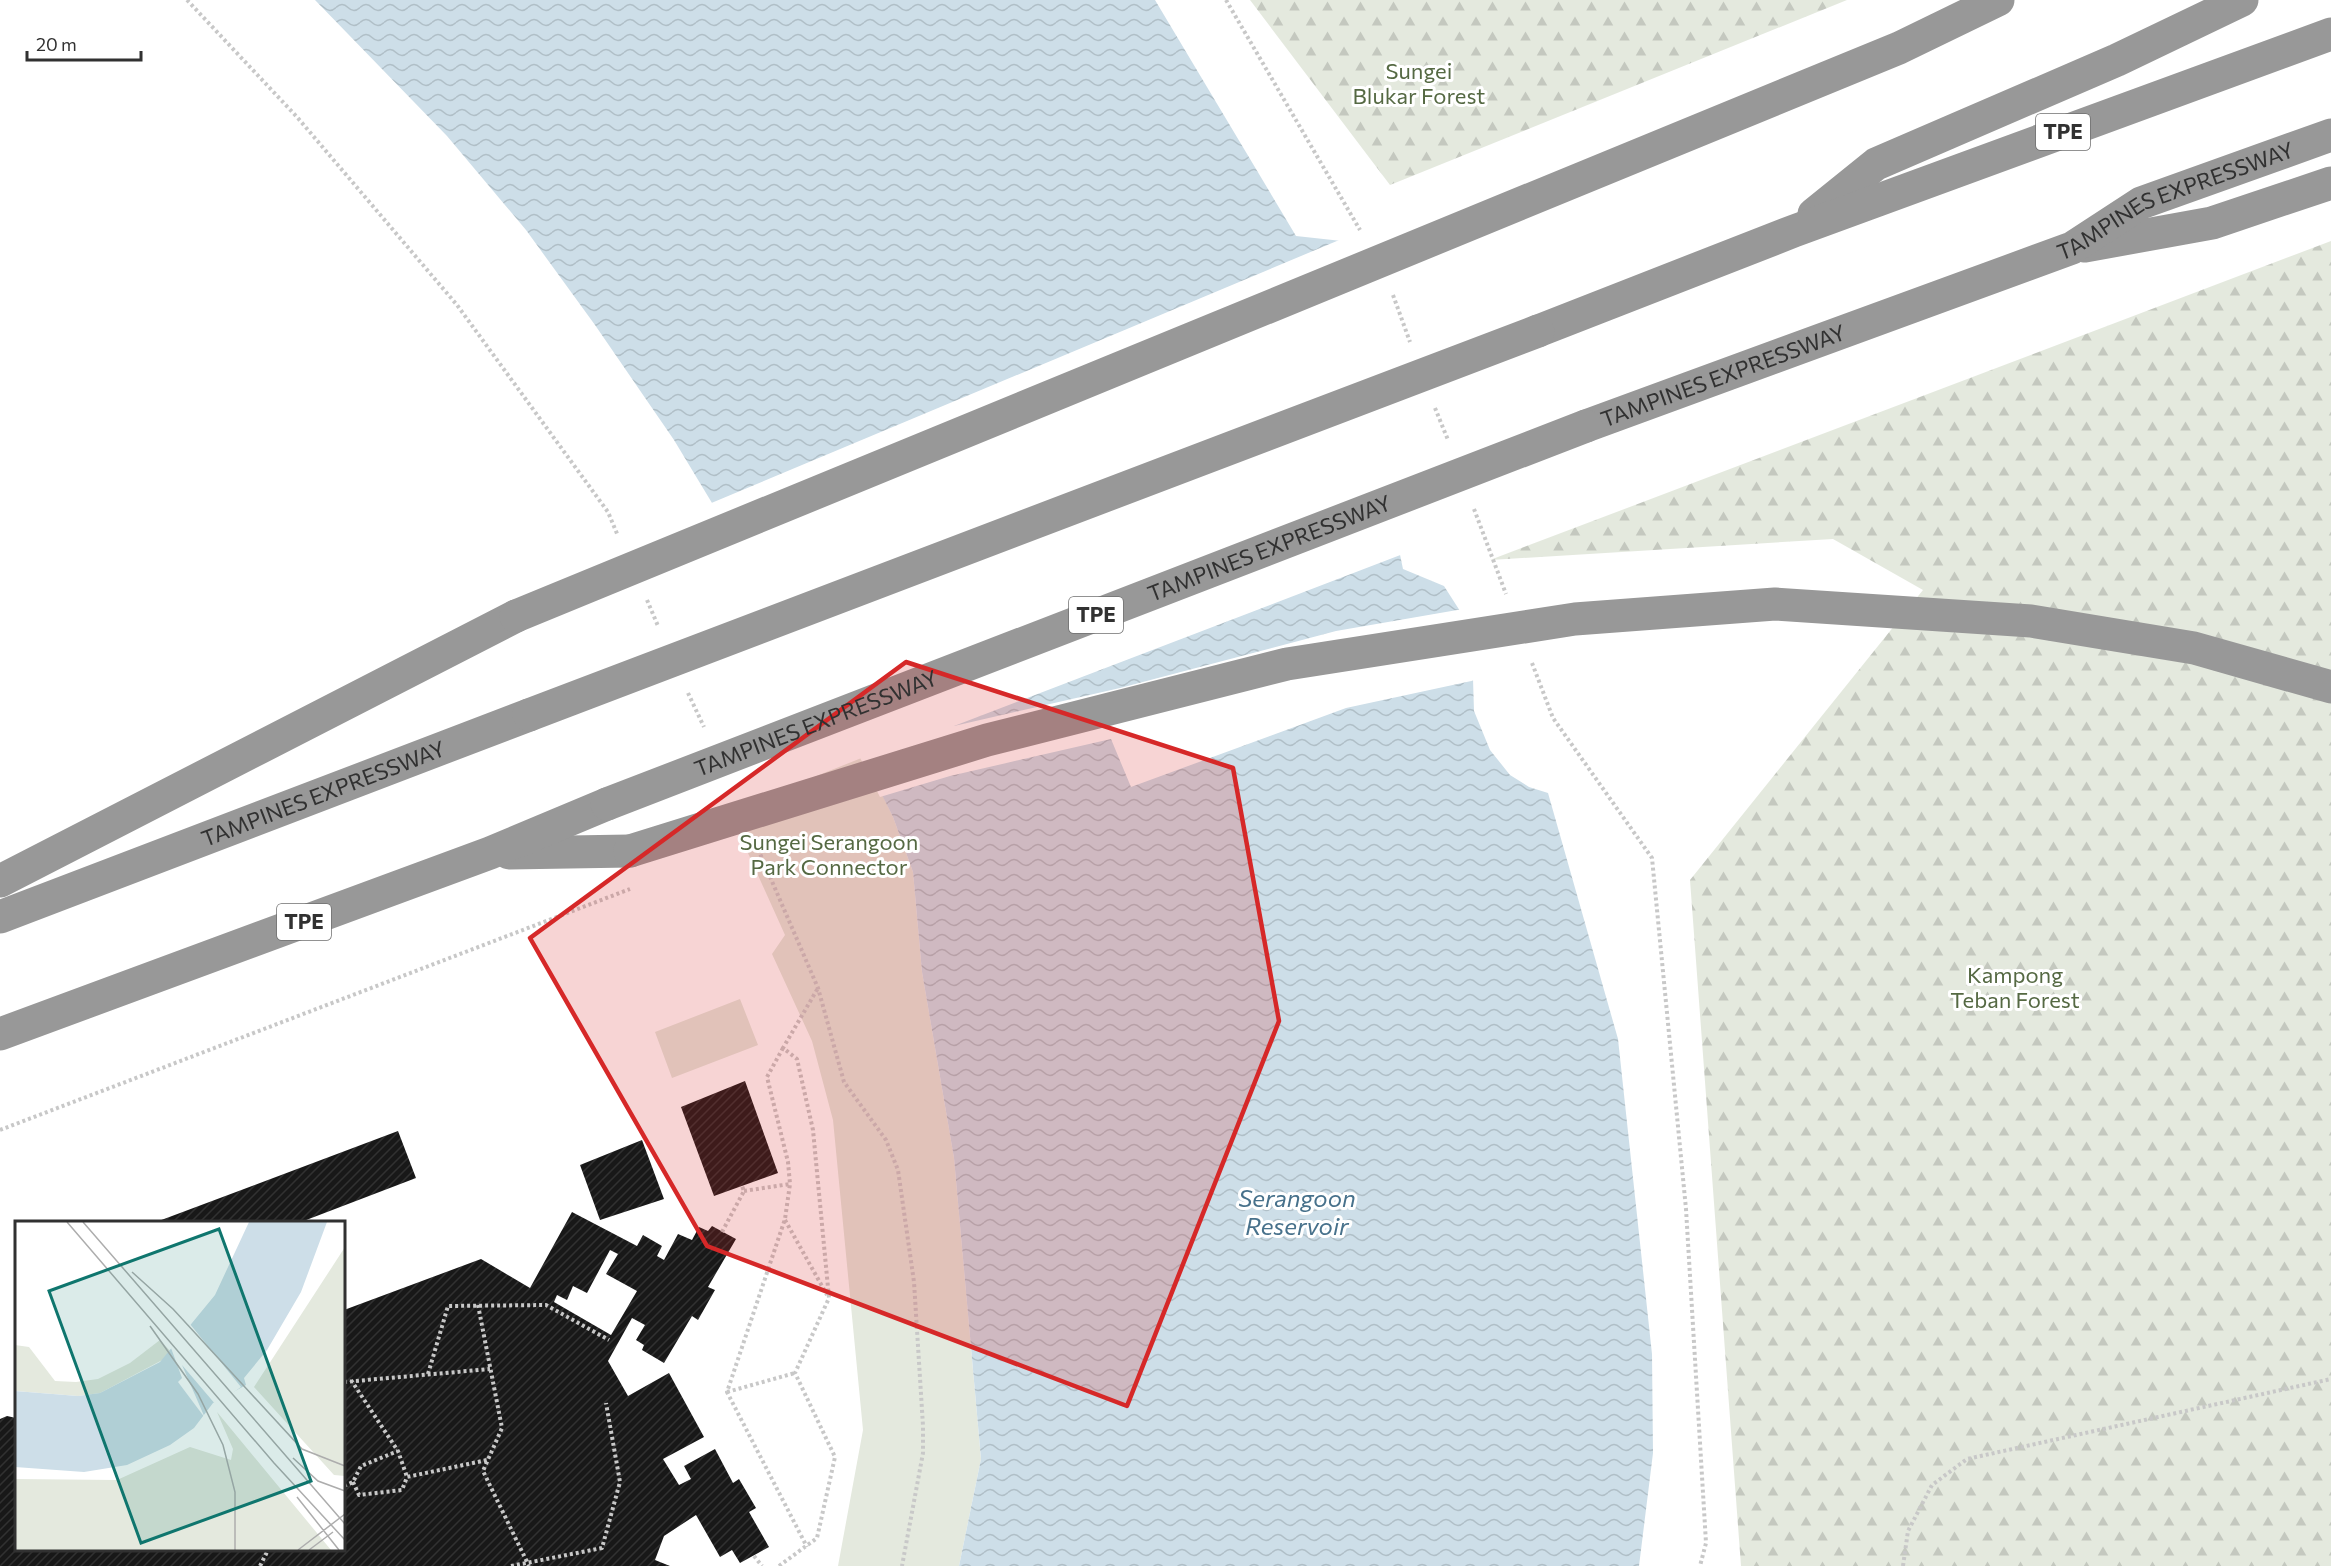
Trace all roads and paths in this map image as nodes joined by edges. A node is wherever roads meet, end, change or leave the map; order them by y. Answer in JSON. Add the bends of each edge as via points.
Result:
{"nodes":[{"id":1,"x":187,"y":0,"type":"edge"},
{"id":2,"x":1226,"y":0,"type":"edge"},
{"id":3,"x":1998,"y":0,"type":"edge"},
{"id":4,"x":2242,"y":0,"type":"edge"},
{"id":5,"x":2331,"y":34,"type":"edge"},
{"id":6,"x":2331,"y":135,"type":"edge"},
{"id":7,"x":2331,"y":183,"type":"edge"},
{"id":8,"x":1360,"y":231,"type":"dead end"},
{"id":9,"x":1794,"y":231,"type":"junction"},
{"id":10,"x":2072,"y":248,"type":"junction"},
{"id":11,"x":1392,"y":294,"type":"dead end"},
{"id":12,"x":1413,"y":349,"type":"dead end"},
{"id":13,"x":1434,"y":405,"type":"dead end"},
{"id":14,"x":1451,"y":450,"type":"dead end"},
{"id":15,"x":1473,"y":506,"type":"dead end"},
{"id":16,"x":622,"y":544,"type":"dead end"},
{"id":17,"x":1507,"y":595,"type":"dead end"},
{"id":18,"x":646,"y":597,"type":"dead end"},
{"id":19,"x":660,"y":629,"type":"dead end"},
{"id":20,"x":1532,"y":662,"type":"dead end"},
{"id":21,"x":684,"y":682,"type":"dead end"},
{"id":22,"x":2331,"y":687,"type":"edge"},
{"id":23,"x":707,"y":735,"type":"dead end"},
{"id":24,"x":754,"y":842,"type":"dead end"},
{"id":25,"x":490,"y":853,"type":"junction"},
{"id":26,"x":0,"y":881,"type":"edge"},
{"id":27,"x":632,"y":888,"type":"dead end"},
{"id":28,"x":0,"y":917,"type":"edge"},
{"id":29,"x":818,"y":988,"type":"junction"},
{"id":30,"x":0,"y":1034,"type":"edge"},
{"id":31,"x":783,"y":1048,"type":"junction"},
{"id":32,"x":0,"y":1130,"type":"edge"},
{"id":33,"x":790,"y":1184,"type":"junction"},
{"id":34,"x":785,"y":1219,"type":"junction"},
{"id":35,"x":722,"y":1232,"type":"dead end"},
{"id":36,"x":829,"y":1298,"type":"junction"},
{"id":37,"x":478,"y":1305,"type":"junction"},
{"id":38,"x":609,"y":1340,"type":"dead end"},
{"id":39,"x":490,"y":1369,"type":"junction"},
{"id":40,"x":795,"y":1373,"type":"junction"},
{"id":41,"x":428,"y":1374,"type":"junction"},
{"id":42,"x":350,"y":1379,"type":"junction"},
{"id":43,"x":2331,"y":1379,"type":"edge"},
{"id":44,"x":345,"y":1382,"type":"edge"},
{"id":45,"x":727,"y":1392,"type":"junction"},
{"id":46,"x":606,"y":1403,"type":"dead end"},
{"id":47,"x":398,"y":1451,"type":"junction"},
{"id":48,"x":488,"y":1460,"type":"junction"},
{"id":49,"x":406,"y":1477,"type":"junction"},
{"id":50,"x":353,"y":1482,"type":"junction"},
{"id":51,"x":345,"y":1486,"type":"edge"},
{"id":52,"x":807,"y":1546,"type":"junction"},
{"id":53,"x":268,"y":1551,"type":"edge"},
{"id":54,"x":754,"y":1556,"type":"dead end"},
{"id":55,"x":527,"y":1564,"type":"edge"},
{"id":56,"x":260,"y":1566,"type":"edge"},
{"id":57,"x":511,"y":1566,"type":"edge"},
{"id":58,"x":762,"y":1566,"type":"edge"},
{"id":59,"x":780,"y":1566,"type":"edge"},
{"id":60,"x":902,"y":1566,"type":"edge"},
{"id":61,"x":1700,"y":1566,"type":"edge"},
{"id":62,"x":1903,"y":1566,"type":"edge"}],
"edges":[{"from":1,"to":16,"type":"path","via":[[297,117],[457,305],[608,512]]},
{"from":2,"to":8,"type":"path"},
{"from":3,"to":26,"type":"highway","bridge":true,"via":[[1899,48],[516,616]]},
{"from":4,"to":9,"type":"highway","via":[[2117,60],[1876,164]]},
{"from":5,"to":9,"type":"highway","name":"TAMPINES EXPRESSWAY","number":"TPE"},
{"from":6,"to":10,"type":"highway","name":"TAMPINES EXPRESSWAY","number":"TPE","via":[[2141,203]]},
{"from":7,"to":10,"type":"highway","via":[[2212,223]]},
{"from":9,"to":28,"type":"highway","name":"TAMPINES EXPRESSWAY","number":"TPE","bridge":true},
{"from":10,"to":25,"type":"highway","name":"TAMPINES EXPRESSWAY","number":"TPE","bridge":true,"via":[[1586,426],[607,804]]},
{"from":11,"to":12,"type":"path"},
{"from":13,"to":14,"type":"path"},
{"from":15,"to":17,"type":"path"},
{"from":18,"to":19,"type":"path"},
{"from":20,"to":61,"type":"path","via":[[1553,718],[1652,858],[1686,1209],[1706,1543]]},
{"from":21,"to":23,"type":"path"},
{"from":22,"to":25,"type":"highway","bridge":true,"via":[[2194,648],[2031,621],[1775,604],[1575,619],[1287,664],[987,740],[630,851]]},
{"from":24,"to":29,"type":"path"},
{"from":25,"to":30,"type":"highway","name":"TAMPINES EXPRESSWAY","number":"TPE"},
{"from":27,"to":32,"type":"path"},
{"from":29,"to":31,"type":"path"},
{"from":29,"to":60,"type":"path","via":[[844,1082],[886,1140],[898,1170],[914,1282],[923,1453]]},
{"from":31,"to":33,"type":"path","via":[[766,1077]]},
{"from":31,"to":36,"type":"path","via":[[797,1059],[813,1130]]},
{"from":33,"to":34,"type":"path"},
{"from":33,"to":35,"type":"path","via":[[743,1188]]},
{"from":34,"to":36,"type":"path"},
{"from":34,"to":45,"type":"path"},
{"from":36,"to":40,"type":"path"},
{"from":37,"to":38,"type":"path","via":[[546,1305]]},
{"from":37,"to":39,"type":"path"},
{"from":37,"to":41,"type":"path","via":[[448,1306]]},
{"from":39,"to":41,"type":"path"},
{"from":39,"to":48,"type":"path","via":[[502,1428]]},
{"from":40,"to":45,"type":"path"},
{"from":40,"to":52,"type":"path","via":[[835,1457],[817,1539]]},
{"from":41,"to":42,"type":"path"},
{"from":42,"to":44,"type":"path"},
{"from":42,"to":47,"type":"path"},
{"from":43,"to":62,"type":"path","via":[[1967,1459],[1932,1485],[1908,1531]]},
{"from":45,"to":52,"type":"path"},
{"from":46,"to":55,"type":"path","via":[[620,1482],[602,1548]]},
{"from":47,"to":49,"type":"path"},
{"from":47,"to":50,"type":"path","via":[[361,1466]]},
{"from":48,"to":49,"type":"path"},
{"from":48,"to":55,"type":"path","via":[[483,1471]]},
{"from":49,"to":50,"type":"path","via":[[402,1490],[359,1495]]},
{"from":50,"to":51,"type":"path"},
{"from":52,"to":59,"type":"path"},
{"from":53,"to":56,"type":"path"},
{"from":54,"to":58,"type":"path"},
{"from":55,"to":57,"type":"path"}]}
